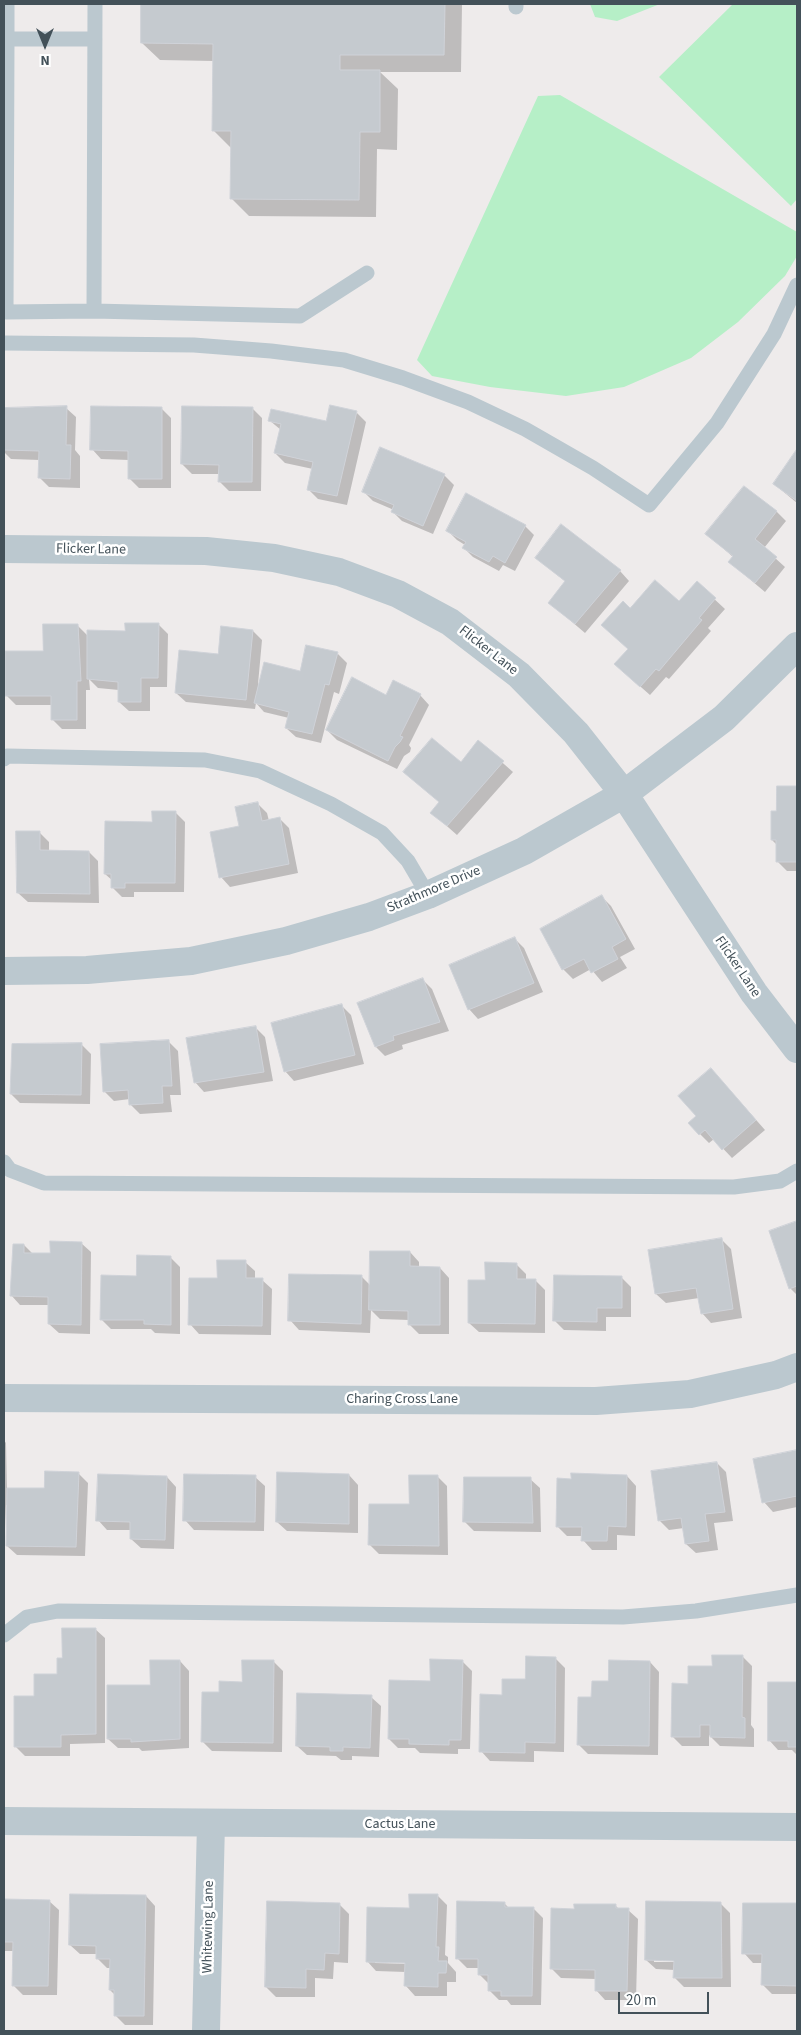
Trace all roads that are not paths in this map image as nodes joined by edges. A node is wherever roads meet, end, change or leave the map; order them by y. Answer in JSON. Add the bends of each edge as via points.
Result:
{"nodes":[{"id":1,"x":7,"y":4,"type":"edge"},
{"id":2,"x":95,"y":4,"type":"edge"},
{"id":3,"x":7,"y":39,"type":"junction"},
{"id":4,"x":95,"y":39,"type":"junction"},
{"id":5,"x":367,"y":273,"type":"dead end"},
{"id":6,"x":797,"y":285,"type":"edge"},
{"id":7,"x":94,"y":311,"type":"junction"},
{"id":8,"x":4,"y":343,"type":"edge"},
{"id":9,"x":4,"y":549,"type":"edge"},
{"id":10,"x":797,"y":646,"type":"edge"},
{"id":11,"x":4,"y":759,"type":"edge"},
{"id":12,"x":624,"y":794,"type":"junction"},
{"id":13,"x":428,"y":896,"type":"junction"},
{"id":14,"x":4,"y":970,"type":"edge"},
{"id":15,"x":797,"y":1049,"type":"edge"},
{"id":16,"x":4,"y":1162,"type":"edge"},
{"id":17,"x":797,"y":1171,"type":"edge"},
{"id":18,"x":797,"y":1367,"type":"edge"},
{"id":19,"x":4,"y":1398,"type":"edge"},
{"id":20,"x":797,"y":1595,"type":"edge"},
{"id":21,"x":4,"y":1635,"type":"edge"},
{"id":22,"x":4,"y":1821,"type":"edge"},
{"id":23,"x":211,"y":1824,"type":"junction"},
{"id":24,"x":797,"y":1827,"type":"edge"},
{"id":25,"x":206,"y":2031,"type":"edge"}],
"edges":[{"from":1,"to":3,"type":"lane"},
{"from":2,"to":4,"type":"lane"},
{"from":3,"to":4,"type":"lane"},
{"from":3,"to":7,"type":"lane","via":[[6,312]]},
{"from":4,"to":7,"type":"lane"},
{"from":5,"to":7,"type":"lane","via":[[300,316]]},
{"from":6,"to":8,"type":"lane","via":[[774,334],[717,423],[649,505],[593,468],[509,421],[468,402],[344,360],[194,345]]},
{"from":9,"to":12,"type":"street","name":"Flicker Lane","via":[[206,551],[274,558],[339,572],[398,594],[450,622],[519,675],[576,733]]},
{"from":10,"to":12,"type":"street","name":"Strathmore Drive","via":[[724,718]]},
{"from":11,"to":13,"type":"lane","via":[[6,756],[205,760],[260,771],[331,804],[382,833],[408,861]]},
{"from":12,"to":13,"type":"street","name":"Strathmore Drive","via":[[524,850]]},
{"from":12,"to":15,"type":"street","name":"Flicker Lane","via":[[754,993]]},
{"from":13,"to":14,"type":"street","name":"Strathmore Drive","via":[[286,941],[191,961],[88,970]]},
{"from":16,"to":17,"type":"lane","via":[[10,1170],[44,1183],[734,1187],[780,1181]]},
{"from":18,"to":19,"type":"street","name":"Charing Cross Lane","via":[[776,1375],[690,1394],[596,1401]]},
{"from":20,"to":21,"type":"lane","via":[[623,1617],[58,1610],[27,1617]]},
{"from":22,"to":23,"type":"street","name":"Cactus Lane"},
{"from":23,"to":24,"type":"street","name":"Cactus Lane"},
{"from":23,"to":25,"type":"street","name":"Whitewing Lane"}]}
